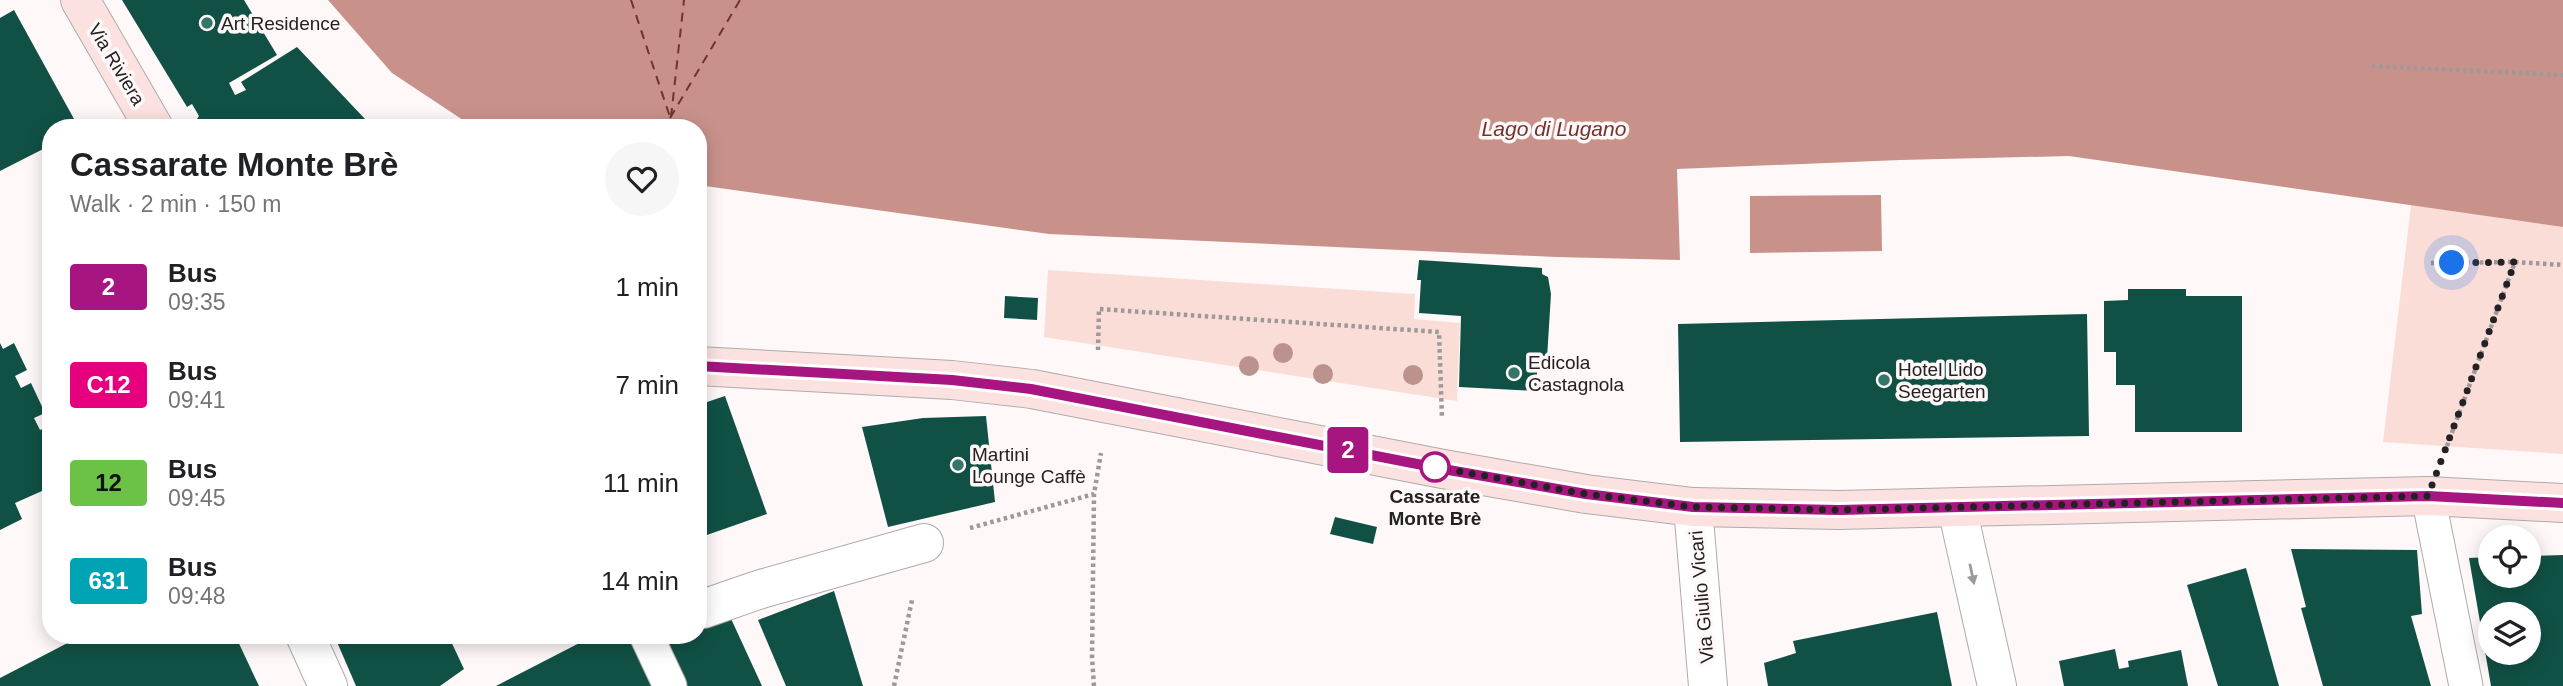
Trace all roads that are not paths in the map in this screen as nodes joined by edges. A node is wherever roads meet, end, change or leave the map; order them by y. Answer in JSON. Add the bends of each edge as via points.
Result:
{"nodes":[{"id":1,"x":80,"y":0,"type":"edge"},
{"id":2,"x":149,"y":119,"type":"edge"},
{"id":3,"x":707,"y":366,"type":"edge"},
{"id":4,"x":2428,"y":496,"type":"junction"},
{"id":5,"x":2563,"y":503,"type":"edge"},
{"id":6,"x":1693,"y":507,"type":"junction"},
{"id":7,"x":1957,"y":508,"type":"junction"},
{"id":8,"x":924,"y":543,"type":"dead end"},
{"id":9,"x":707,"y":608,"type":"edge"},
{"id":10,"x":309,"y":644,"type":"edge"},
{"id":11,"x":650,"y":644,"type":"edge"},
{"id":12,"x":328,"y":686,"type":"edge"},
{"id":13,"x":670,"y":686,"type":"edge"},
{"id":14,"x":1708,"y":686,"type":"edge"},
{"id":15,"x":1997,"y":686,"type":"edge"},
{"id":16,"x":2466,"y":686,"type":"edge"}],
"edges":[{"from":1,"to":2,"type":"main road","name":"Via Riviera"},
{"from":3,"to":6,"type":"main road","via":[[952,380],[1031,389],[1443,469]]},
{"from":4,"to":5,"type":"main road"},
{"from":4,"to":7,"type":"main road"},
{"from":4,"to":16,"type":"lane"},
{"from":6,"to":7,"type":"main road"},
{"from":6,"to":14,"type":"street","name":"Via Giulio Vicari"},
{"from":7,"to":15,"type":"street","one_way":true},
{"from":8,"to":9,"type":"street"},
{"from":10,"to":12,"type":"street"},
{"from":11,"to":13,"type":"lane"}]}
